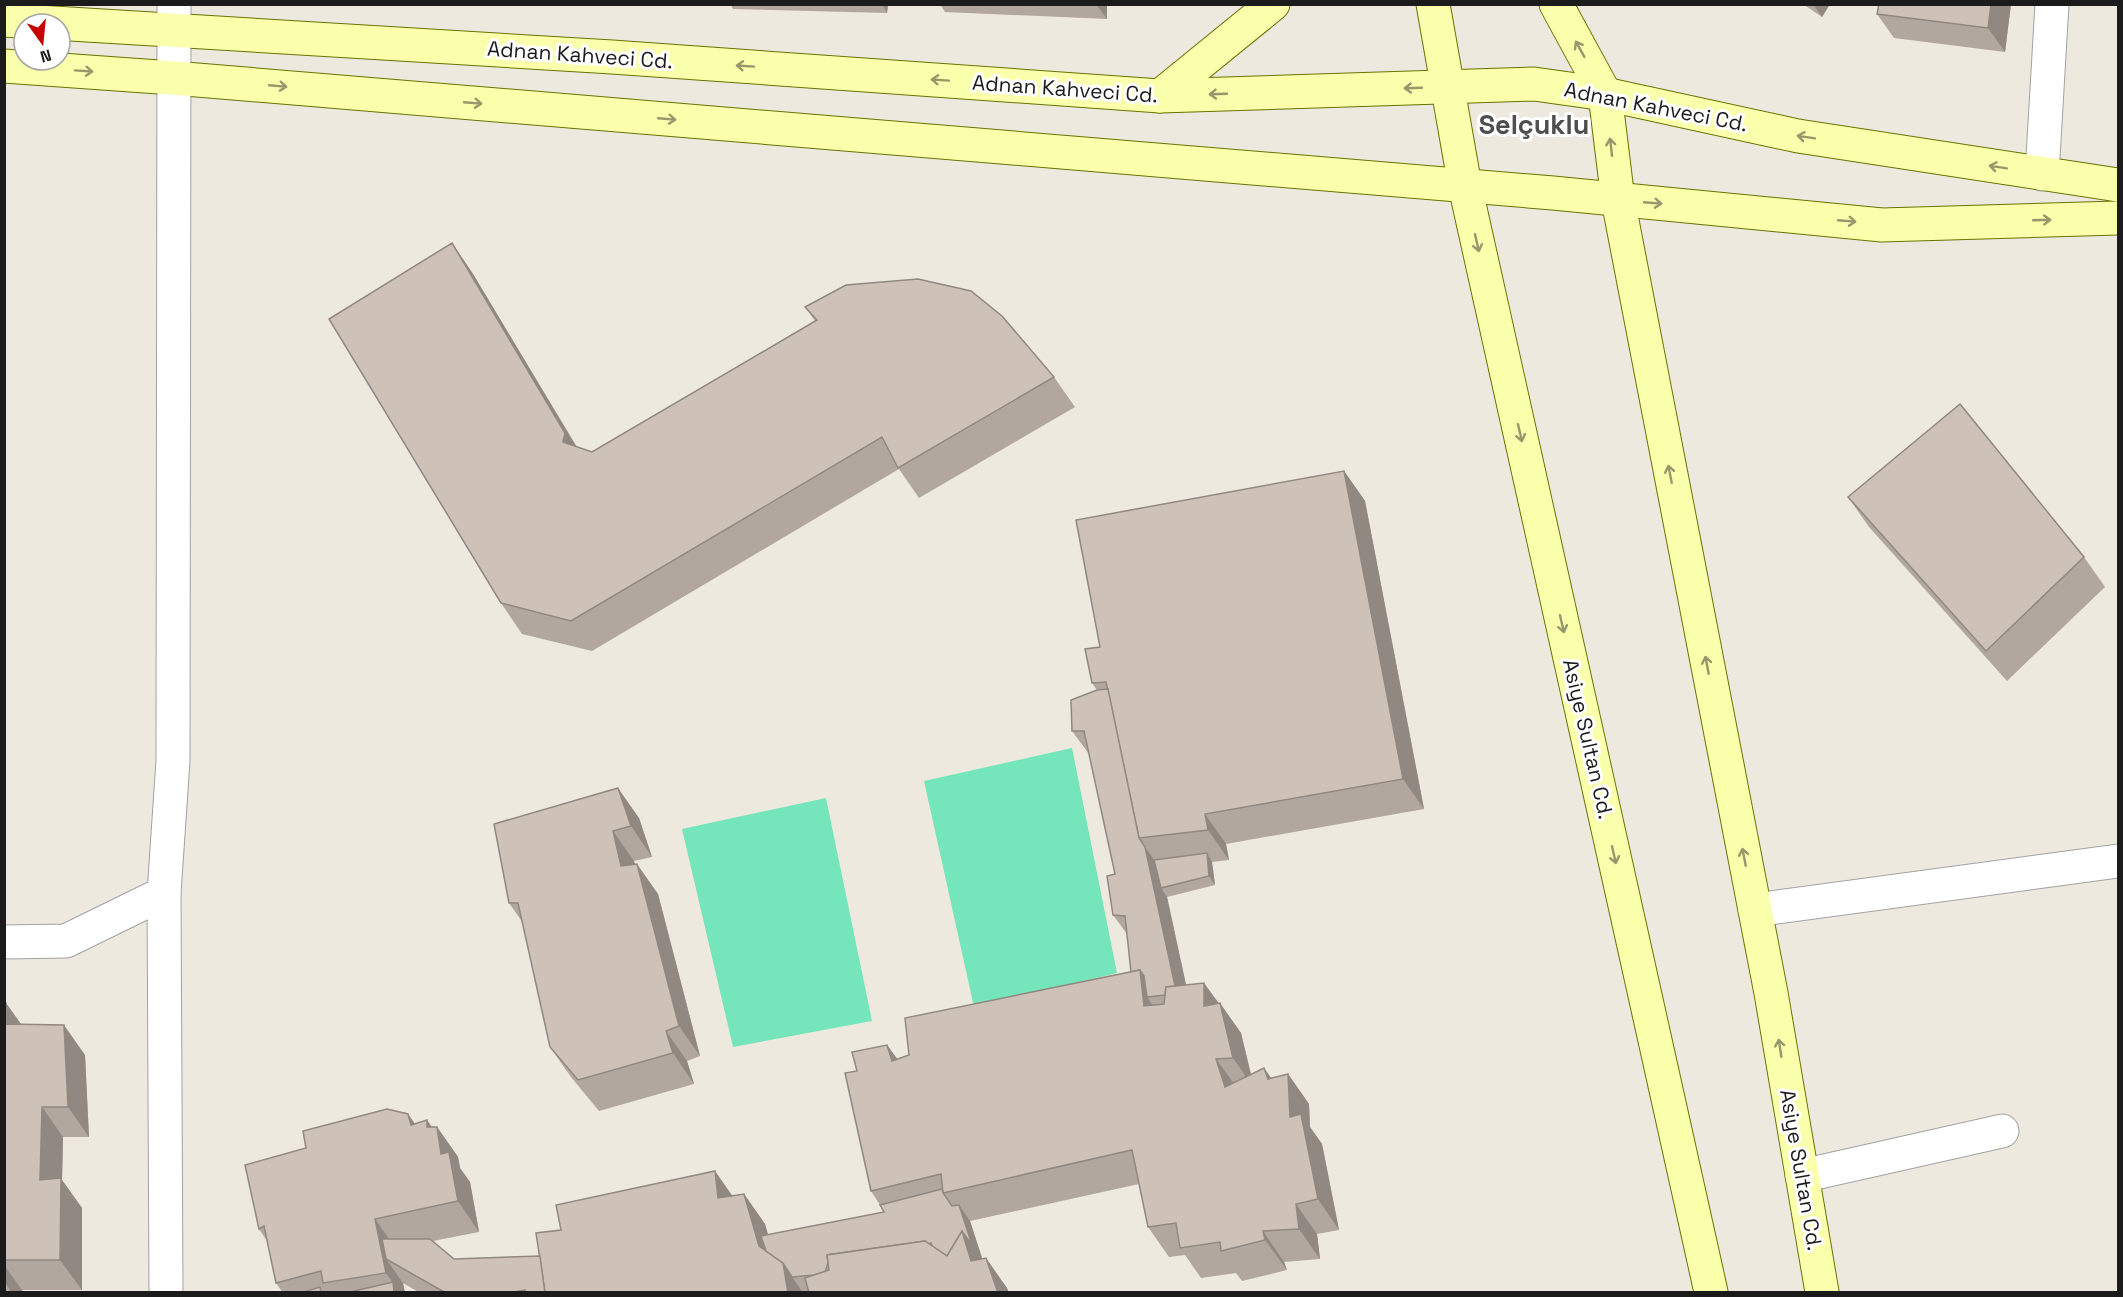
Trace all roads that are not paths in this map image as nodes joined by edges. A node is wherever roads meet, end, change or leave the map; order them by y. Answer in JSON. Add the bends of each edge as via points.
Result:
{"nodes":[{"id":1,"x":1273,"y":4,"type":"edge"},
{"id":2,"x":1433,"y":4,"type":"edge"},
{"id":3,"x":1556,"y":4,"type":"edge"},
{"id":4,"x":2052,"y":4,"type":"edge"},
{"id":5,"x":173,"y":17,"type":"edge"},
{"id":6,"x":4,"y":20,"type":"edge"},
{"id":7,"x":4,"y":66,"type":"edge"},
{"id":8,"x":173,"y":78,"type":"junction"},
{"id":9,"x":1449,"y":87,"type":"junction"},
{"id":10,"x":1605,"y":94,"type":"junction"},
{"id":11,"x":1160,"y":96,"type":"junction"},
{"id":12,"x":2042,"y":174,"type":"junction"},
{"id":13,"x":2118,"y":185,"type":"edge"},
{"id":14,"x":1465,"y":186,"type":"junction"},
{"id":15,"x":1617,"y":200,"type":"junction"},
{"id":16,"x":2118,"y":218,"type":"edge"},
{"id":17,"x":2118,"y":861,"type":"edge"},
{"id":18,"x":164,"y":893,"type":"junction"},
{"id":19,"x":1755,"y":910,"type":"junction"},
{"id":20,"x":4,"y":942,"type":"edge"},
{"id":21,"x":2002,"y":1131,"type":"dead end"},
{"id":22,"x":1802,"y":1176,"type":"junction"},
{"id":23,"x":166,"y":1293,"type":"edge"},
{"id":24,"x":1711,"y":1293,"type":"edge"},
{"id":25,"x":1822,"y":1293,"type":"edge"}],
"edges":[{"from":1,"to":11,"type":"street"},
{"from":2,"to":9,"type":"street"},
{"from":10,"to":3,"type":"street","one_way":true},
{"from":4,"to":12,"type":"street"},
{"from":5,"to":6,"type":"street","name":"Adnan Kahveci Cd."},
{"from":5,"to":8,"type":"street"},
{"from":11,"to":5,"type":"street","name":"Adnan Kahveci Cd.","one_way":true,"via":[[612,57]]},
{"from":7,"to":8,"type":"street","one_way":true},
{"from":8,"to":14,"type":"street","one_way":true},
{"from":8,"to":18,"type":"street","via":[[173,761]]},
{"from":9,"to":10,"type":"street","name":"Adnan Kahveci Cd.","via":[[1534,84]]},
{"from":9,"to":11,"type":"street","name":"Adnan Kahveci Cd.","one_way":true},
{"from":9,"to":14,"type":"street","name":"Asiye Sultan Cd."},
{"from":12,"to":10,"type":"street","name":"Adnan Kahveci Cd.","one_way":true,"via":[[1798,136]]},
{"from":15,"to":10,"type":"street","name":"Asiye Sultan Cd.","one_way":true},
{"from":12,"to":13,"type":"street","name":"Adnan Kahveci Cd."},
{"from":14,"to":15,"type":"street"},
{"from":14,"to":24,"type":"street","name":"Asiye Sultan Cd.","one_way":true},
{"from":15,"to":16,"type":"street","one_way":true,"via":[[1882,225]]},
{"from":19,"to":15,"type":"street","name":"Asiye Sultan Cd.","one_way":true},
{"from":17,"to":19,"type":"street"},
{"from":18,"to":20,"type":"street","via":[[66,941]]},
{"from":18,"to":23,"type":"street"},
{"from":22,"to":19,"type":"street","name":"Asiye Sultan Cd.","one_way":true},
{"from":21,"to":22,"type":"street"},
{"from":22,"to":25,"type":"street","name":"Asiye Sultan Cd."}]}
